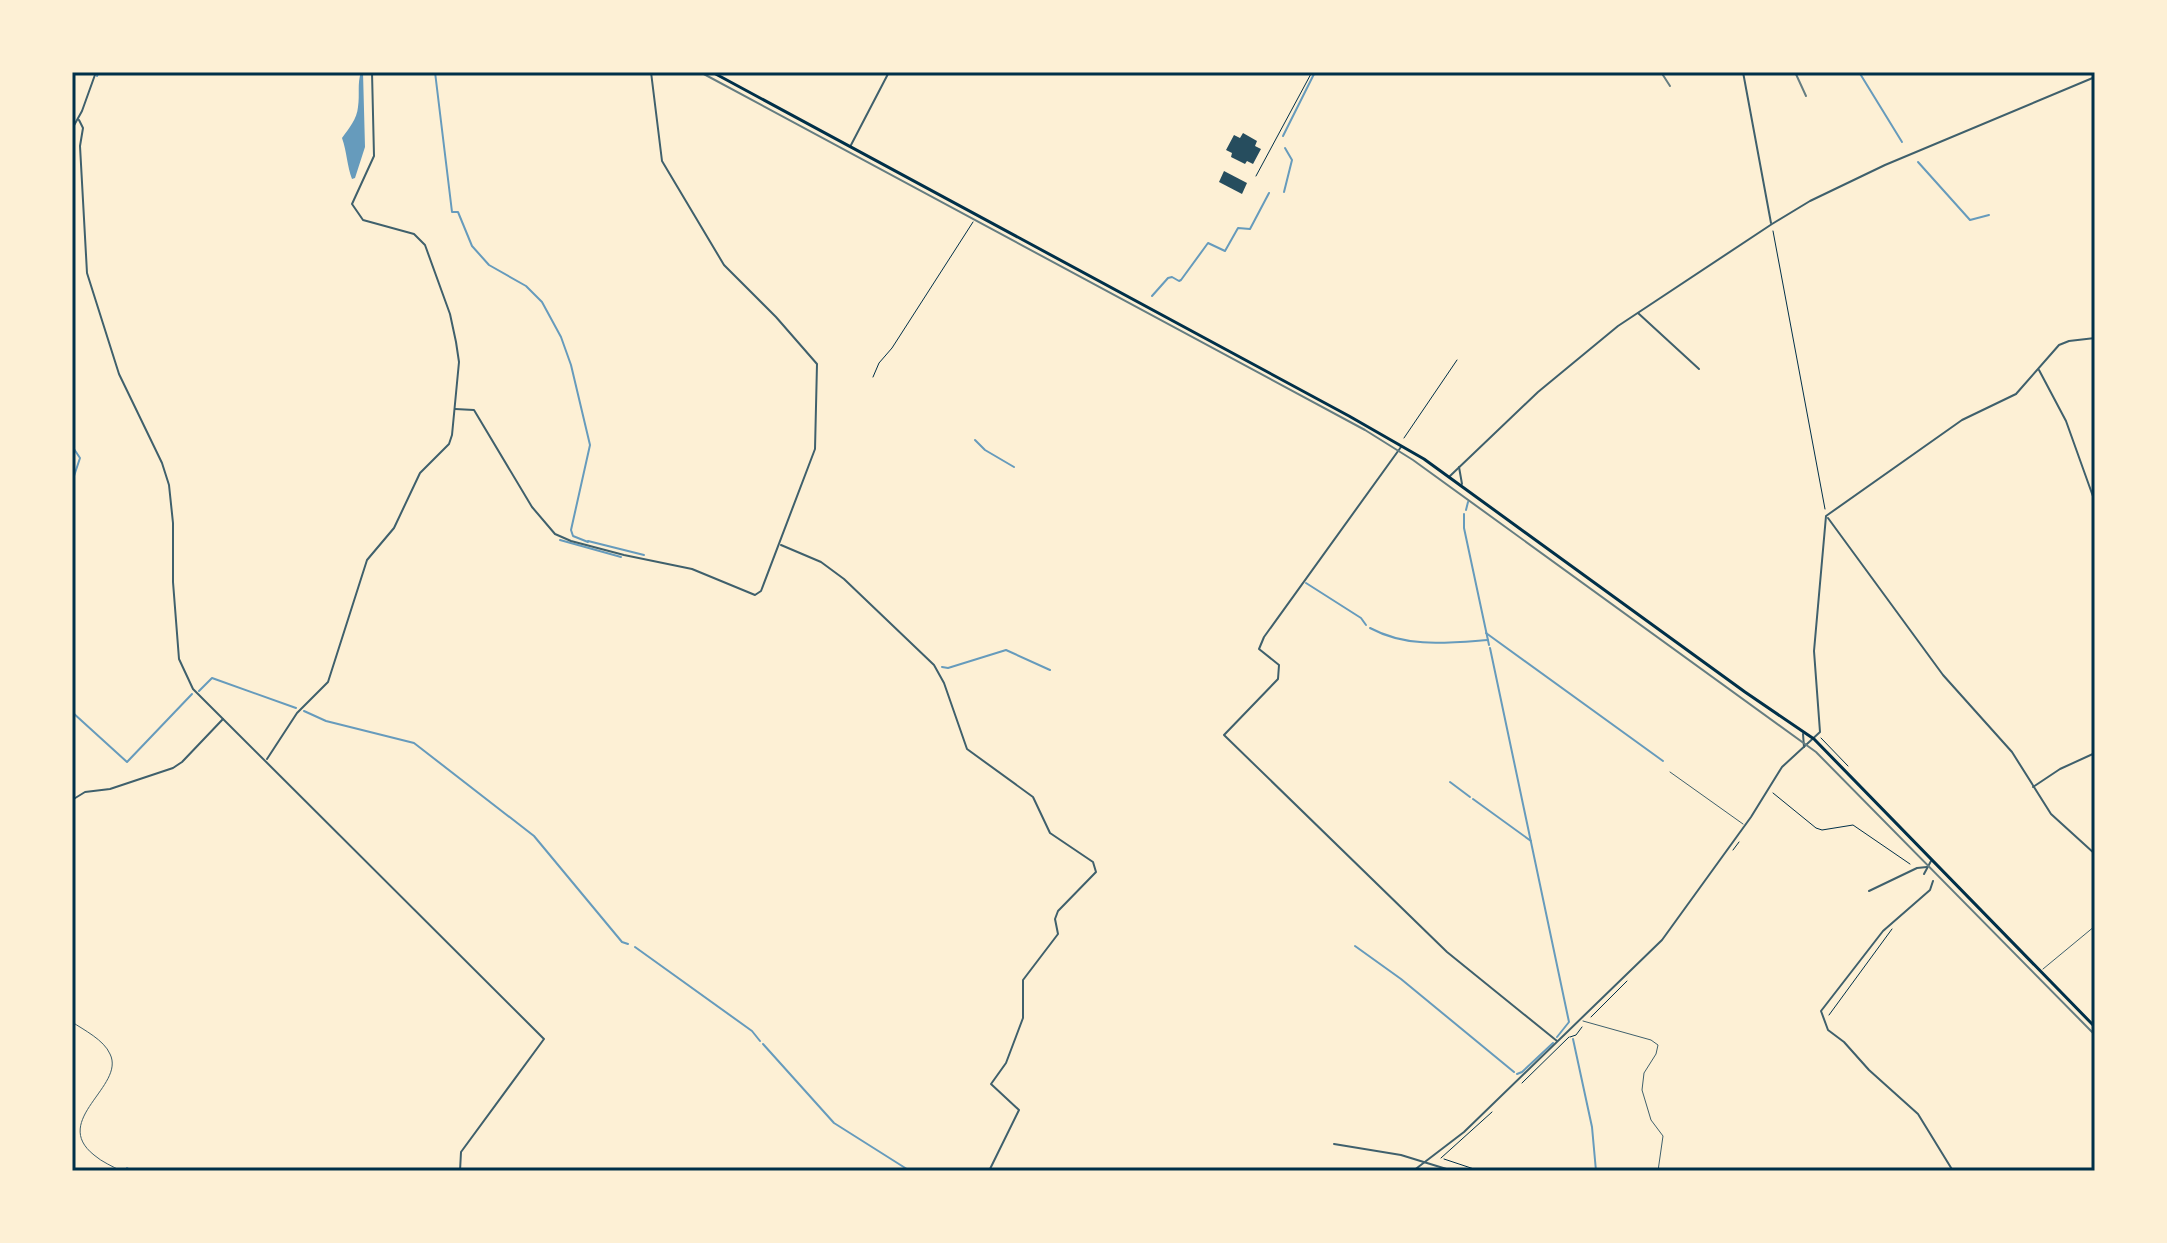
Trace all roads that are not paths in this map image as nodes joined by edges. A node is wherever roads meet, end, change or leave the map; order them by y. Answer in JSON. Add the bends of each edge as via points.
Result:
{"nodes":[{"id":1,"x":96,"y":72,"type":"edge"},
{"id":2,"x":372,"y":72,"type":"edge"},
{"id":3,"x":651,"y":72,"type":"edge"},
{"id":4,"x":712,"y":72,"type":"edge"},
{"id":5,"x":889,"y":72,"type":"edge"},
{"id":6,"x":1743,"y":72,"type":"edge"},
{"id":7,"x":2095,"y":77,"type":"edge"},
{"id":8,"x":79,"y":119,"type":"junction"},
{"id":9,"x":72,"y":129,"type":"edge"},
{"id":10,"x":850,"y":146,"type":"junction"},
{"id":11,"x":1772,"y":224,"type":"junction"},
{"id":12,"x":1637,"y":312,"type":"junction"},
{"id":13,"x":2095,"y":338,"type":"edge"},
{"id":14,"x":1699,"y":369,"type":"dead end"},
{"id":15,"x":2038,"y":369,"type":"junction"},
{"id":16,"x":455,"y":409,"type":"junction"},
{"id":17,"x":1401,"y":444,"type":"junction"},
{"id":18,"x":1459,"y":466,"type":"junction"},
{"id":19,"x":1449,"y":477,"type":"junction"},
{"id":20,"x":1463,"y":487,"type":"junction"},
{"id":21,"x":2095,"y":502,"type":"edge"},
{"id":22,"x":1826,"y":516,"type":"junction"},
{"id":23,"x":779,"y":544,"type":"junction"},
{"id":24,"x":224,"y":718,"type":"junction"},
{"id":25,"x":1801,"y":729,"type":"junction"},
{"id":26,"x":1814,"y":739,"type":"junction"},
{"id":27,"x":1804,"y":748,"type":"junction"},
{"id":28,"x":2095,"y":753,"type":"edge"},
{"id":29,"x":266,"y":760,"type":"junction"},
{"id":30,"x":1670,"y":772,"type":"dead end"},
{"id":31,"x":2033,"y":787,"type":"junction"},
{"id":32,"x":72,"y":800,"type":"edge"},
{"id":33,"x":1745,"y":825,"type":"junction"},
{"id":34,"x":2095,"y":854,"type":"edge"},
{"id":35,"x":1932,"y":861,"type":"junction"},
{"id":36,"x":1927,"y":867,"type":"junction"},
{"id":37,"x":1924,"y":874,"type":"dead end"},
{"id":38,"x":1933,"y":881,"type":"dead end"},
{"id":39,"x":1869,"y":891,"type":"dead end"},
{"id":40,"x":2095,"y":926,"type":"edge"},
{"id":41,"x":2041,"y":971,"type":"junction"},
{"id":42,"x":1581,"y":1019,"type":"junction"},
{"id":43,"x":72,"y":1022,"type":"edge"},
{"id":44,"x":2095,"y":1027,"type":"edge"},
{"id":45,"x":1558,"y":1042,"type":"junction"},
{"id":46,"x":1334,"y":1144,"type":"dead end"},
{"id":47,"x":1424,"y":1162,"type":"junction"},
{"id":48,"x":121,"y":1171,"type":"edge"},
{"id":49,"x":460,"y":1171,"type":"edge"},
{"id":50,"x":989,"y":1171,"type":"edge"},
{"id":51,"x":1413,"y":1171,"type":"edge"},
{"id":52,"x":1453,"y":1171,"type":"edge"},
{"id":53,"x":1658,"y":1171,"type":"edge"},
{"id":54,"x":1953,"y":1171,"type":"edge"}],
"edges":[{"from":1,"to":8,"type":"street"},
{"from":2,"to":16,"type":"street","via":[[374,156],[352,204],[363,220],[414,234],[425,245],[456,342]]},
{"from":3,"to":23,"type":"street","via":[[662,161],[724,265],[817,364],[815,449]]},
{"from":4,"to":10,"type":"main road"},
{"from":5,"to":10,"type":"street"},
{"from":6,"to":11,"type":"street"},
{"from":7,"to":11,"type":"street","via":[[1885,165]]},
{"from":8,"to":9,"type":"street"},
{"from":8,"to":24,"type":"street","via":[[87,273],[119,374],[169,485],[179,659],[193,689]]},
{"from":10,"to":17,"type":"main road"},
{"from":11,"to":12,"type":"street"},
{"from":12,"to":14,"type":"street"},
{"from":12,"to":18,"type":"street","via":[[1559,373]]},
{"from":13,"to":15,"type":"street","via":[[2064,342]]},
{"from":15,"to":21,"type":"street","via":[[2066,421]]},
{"from":15,"to":22,"type":"street","via":[[2016,394],[1962,420]]},
{"from":16,"to":23,"type":"street","via":[[474,410],[548,529],[571,541],[692,569],[755,595]]},
{"from":16,"to":29,"type":"street","via":[[449,444],[420,473],[394,528],[367,560],[328,682],[297,713]]},
{"from":17,"to":19,"type":"main road"},
{"from":17,"to":45,"type":"street","via":[[1264,637],[1259,649],[1279,665],[1278,679],[1224,735],[1447,952]]},
{"from":18,"to":19,"type":"street"},
{"from":18,"to":20,"type":"street"},
{"from":19,"to":20,"type":"main road"},
{"from":20,"to":25,"type":"main road"},
{"from":22,"to":26,"type":"street","via":[[1814,651],[1822,727]]},
{"from":22,"to":31,"type":"street"},
{"from":23,"to":50,"type":"street","via":[[821,562],[844,579],[934,665],[967,749],[1033,797],[1050,833],[1093,862],[1096,872],[1058,911],[1058,934],[1023,980],[1023,1018],[1006,1063],[991,1084],[1019,1110]]},
{"from":24,"to":29,"type":"street"},
{"from":24,"to":32,"type":"street","via":[[174,768]]},
{"from":25,"to":26,"type":"main road"},
{"from":25,"to":27,"type":"street"},
{"from":26,"to":27,"type":"street"},
{"from":26,"to":35,"type":"main road"},
{"from":27,"to":33,"type":"street","via":[[1782,767]]},
{"from":28,"to":31,"type":"street"},
{"from":29,"to":49,"type":"street","via":[[544,1039],[461,1152]]},
{"from":30,"to":33,"type":"lane"},
{"from":31,"to":34,"type":"street","via":[[2051,814]]},
{"from":33,"to":42,"type":"street","via":[[1662,940]]},
{"from":35,"to":36,"type":"street"},
{"from":35,"to":41,"type":"main road"},
{"from":36,"to":37,"type":"street"},
{"from":36,"to":39,"type":"street"},
{"from":38,"to":54,"type":"street","via":[[1930,890],[1883,931],[1821,1011],[1828,1030],[1918,1114]]},
{"from":40,"to":41,"type":"lane"},
{"from":41,"to":44,"type":"main road"},
{"from":42,"to":45,"type":"street"},
{"from":42,"to":53,"type":"lane","via":[[1658,1045],[1642,1090],[1651,1120],[1663,1136]]},
{"from":43,"to":48,"type":"lane","via":[[111,1055],[109,1075],[81,1125],[87,1149]]},
{"from":45,"to":47,"type":"street","via":[[1464,1132]]},
{"from":46,"to":47,"type":"street"},
{"from":47,"to":51,"type":"street"},
{"from":47,"to":52,"type":"street"}]}
